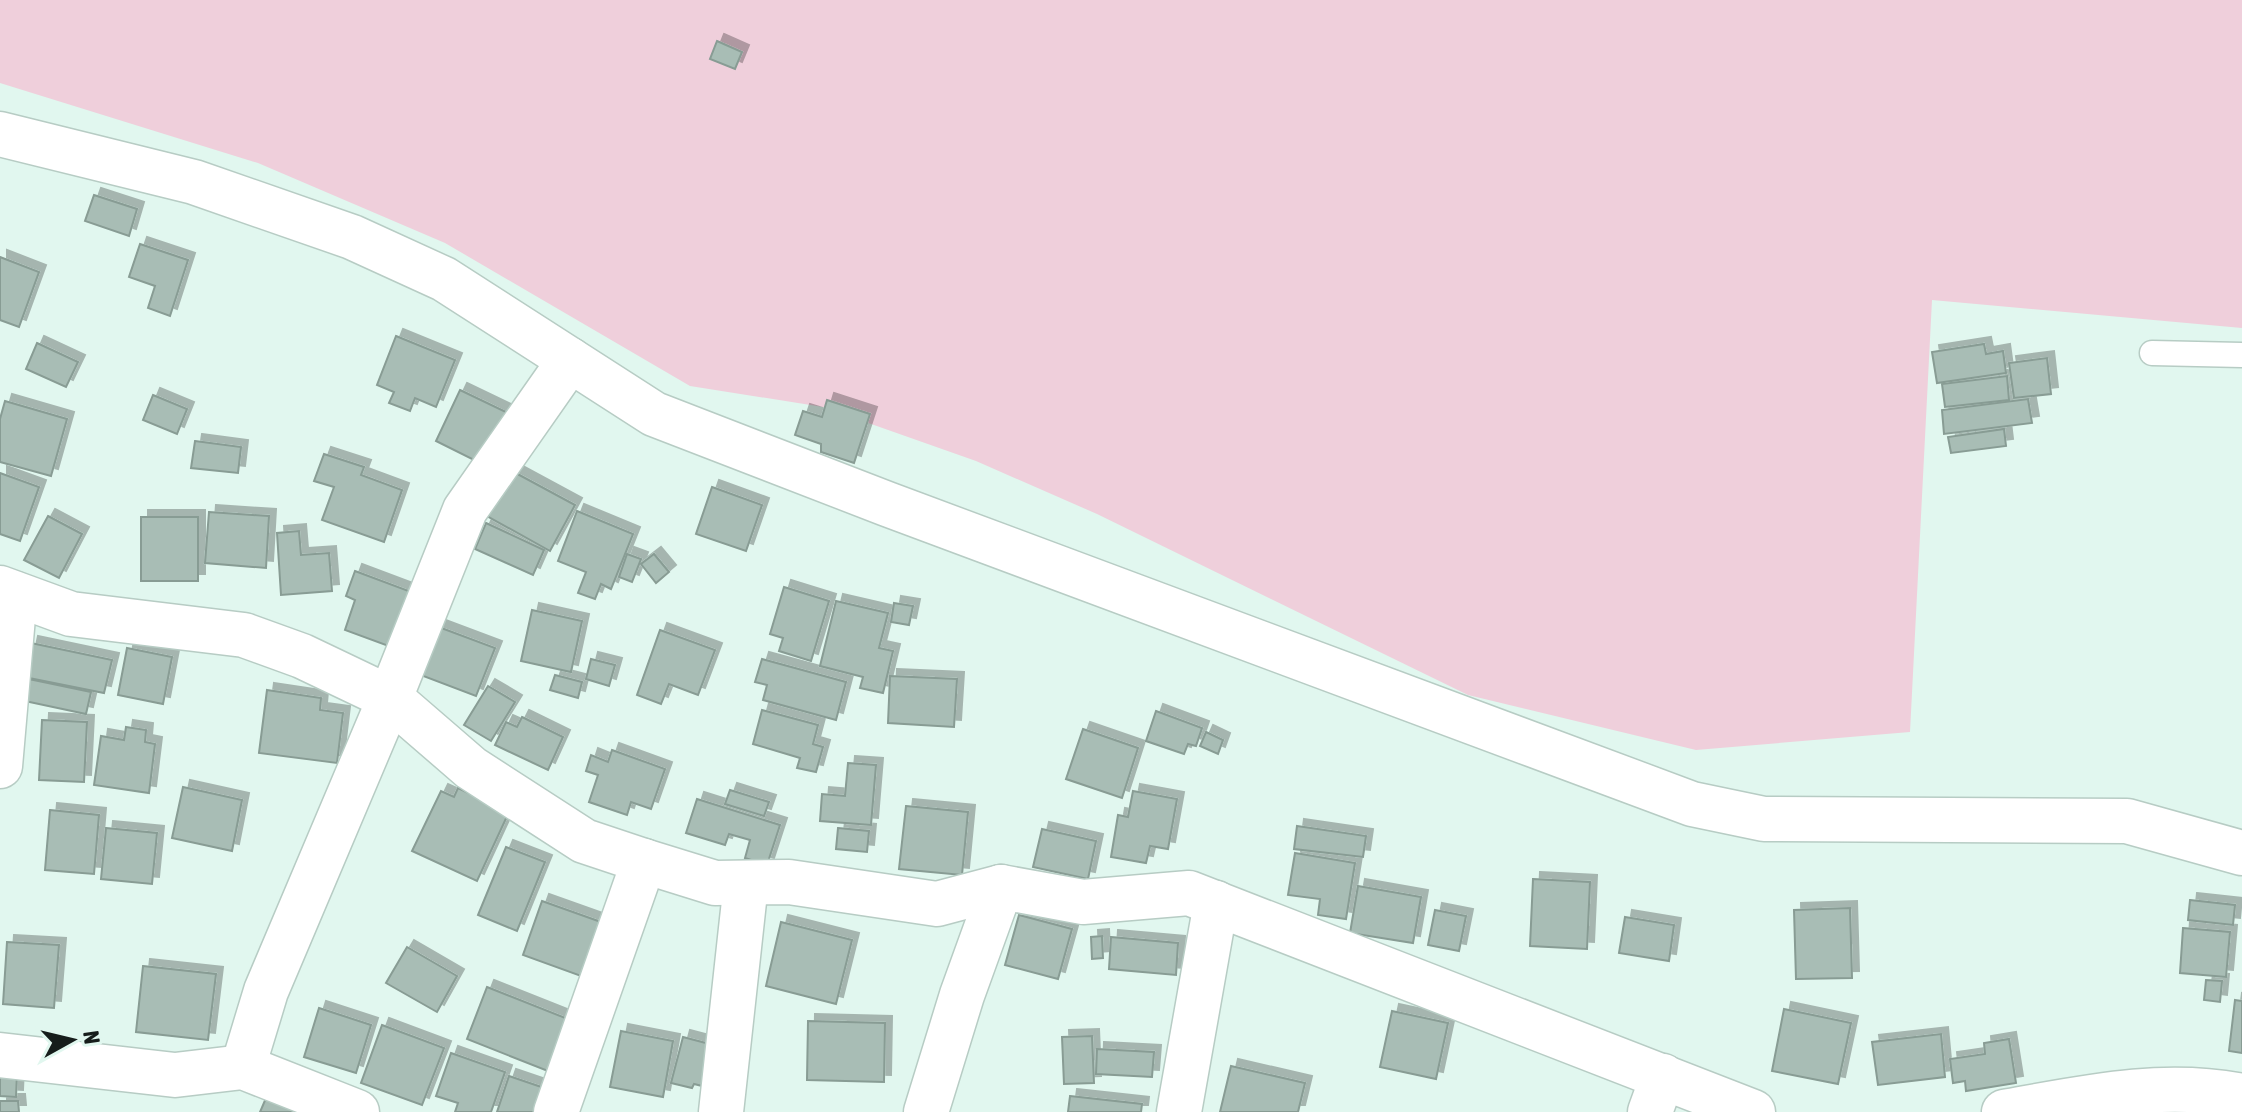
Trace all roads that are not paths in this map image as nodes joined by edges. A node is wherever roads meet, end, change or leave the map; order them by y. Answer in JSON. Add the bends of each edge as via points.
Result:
{"nodes":[{"id":1,"x":0,"y":134,"type":"edge"},
{"id":2,"x":2152,"y":353,"type":"dead end"},
{"id":3,"x":2242,"y":355,"type":"edge"},
{"id":4,"x":570,"y":360,"type":"junction"},
{"id":5,"x":8,"y":591,"type":"edge"},
{"id":6,"x":390,"y":698,"type":"junction"},
{"id":7,"x":0,"y":766,"type":"edge"},
{"id":8,"x":2242,"y":853,"type":"edge"},
{"id":9,"x":644,"y":861,"type":"junction"},
{"id":10,"x":746,"y":883,"type":"junction"},
{"id":11,"x":1001,"y":887,"type":"junction"},
{"id":12,"x":1216,"y":903,"type":"junction"},
{"id":13,"x":0,"y":1055,"type":"edge"},
{"id":14,"x":243,"y":1067,"type":"junction"},
{"id":15,"x":178,"y":1094,"type":"edge"},
{"id":16,"x":1656,"y":1094,"type":"edge"},
{"id":17,"x":2242,"y":1096,"type":"edge"},
{"id":18,"x":357,"y":1112,"type":"edge"},
{"id":19,"x":556,"y":1112,"type":"edge"},
{"id":20,"x":721,"y":1112,"type":"edge"},
{"id":21,"x":926,"y":1112,"type":"edge"},
{"id":22,"x":1179,"y":1112,"type":"edge"},
{"id":23,"x":1753,"y":1112,"type":"edge"},
{"id":24,"x":2004,"y":1112,"type":"edge"}],
"edges":[{"from":1,"to":4,"type":"street","via":[[194,182],[352,237],[444,279]]},
{"from":2,"to":3,"type":"lane"},
{"from":4,"to":6,"type":"street","via":[[465,510]]},
{"from":4,"to":8,"type":"street","via":[[654,414],[1692,804],[1764,819],[2127,821]]},
{"from":5,"to":6,"type":"street","via":[[71,614],[244,635]]},
{"from":5,"to":7,"type":"street"},
{"from":6,"to":9,"type":"street","via":[[496,785],[584,841]]},
{"from":6,"to":14,"type":"street","via":[[266,991]]},
{"from":9,"to":10,"type":"street","via":[[715,883]]},
{"from":9,"to":19,"type":"street"},
{"from":10,"to":11,"type":"street","via":[[789,882],[937,904]]},
{"from":10,"to":20,"type":"street"},
{"from":11,"to":12,"type":"street","via":[[1083,902],[1189,893]]},
{"from":11,"to":21,"type":"street"},
{"from":12,"to":16,"type":"street"},
{"from":12,"to":22,"type":"street"},
{"from":13,"to":15,"type":"street"},
{"from":14,"to":15,"type":"street"},
{"from":14,"to":18,"type":"street"},
{"from":16,"to":23,"type":"street"},
{"from":17,"to":24,"type":"street","via":[[2215,1090],[2123,1091]]}]}
